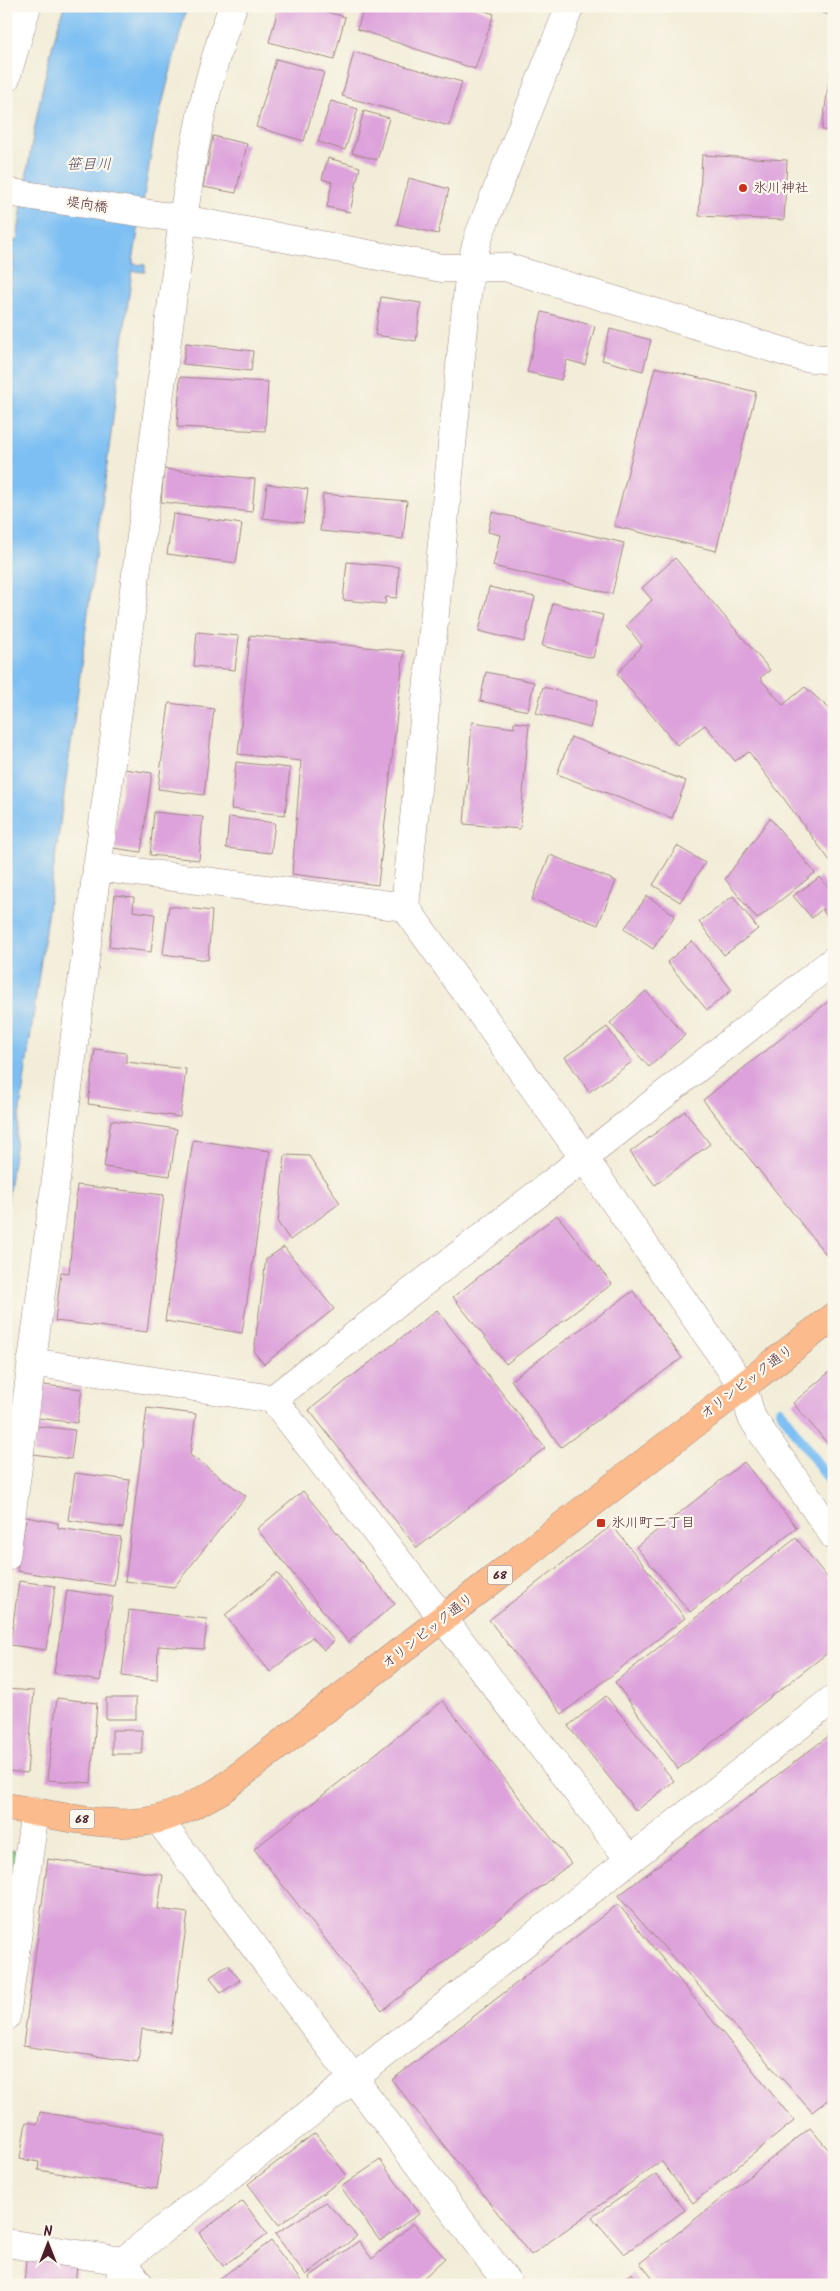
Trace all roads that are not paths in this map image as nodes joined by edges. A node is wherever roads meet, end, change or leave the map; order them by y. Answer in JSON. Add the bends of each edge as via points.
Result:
{"nodes":[{"id":1,"x":27,"y":6,"type":"edge"},
{"id":2,"x":233,"y":6,"type":"edge"},
{"id":3,"x":570,"y":6,"type":"edge"},
{"id":4,"x":6,"y":78,"type":"edge"},
{"id":5,"x":6,"y":192,"type":"edge"},
{"id":6,"x":175,"y":218,"type":"junction"},
{"id":7,"x":470,"y":268,"type":"junction"},
{"id":8,"x":834,"y":360,"type":"edge"},
{"id":9,"x":97,"y":867,"type":"junction"},
{"id":10,"x":405,"y":907,"type":"junction"},
{"id":11,"x":834,"y":960,"type":"edge"},
{"id":12,"x":584,"y":1158,"type":"junction"},
{"id":13,"x":834,"y":1316,"type":"edge"},
{"id":14,"x":31,"y":1362,"type":"junction"},
{"id":15,"x":742,"y":1386,"type":"junction"},
{"id":16,"x":273,"y":1399,"type":"junction"},
{"id":17,"x":834,"y":1536,"type":"edge"},
{"id":18,"x":6,"y":1557,"type":"edge"},
{"id":19,"x":442,"y":1620,"type":"junction"},
{"id":20,"x":834,"y":1698,"type":"edge"},
{"id":21,"x":6,"y":1807,"type":"edge"},
{"id":22,"x":35,"y":1811,"type":"junction"},
{"id":23,"x":158,"y":1819,"type":"junction"},
{"id":24,"x":629,"y":1859,"type":"junction"},
{"id":25,"x":6,"y":2017,"type":"edge"},
{"id":26,"x":355,"y":2078,"type":"junction"},
{"id":27,"x":6,"y":2243,"type":"edge"},
{"id":28,"x":121,"y":2273,"type":"edge"},
{"id":29,"x":140,"y":2285,"type":"edge"},
{"id":30,"x":510,"y":2285,"type":"edge"}],
"edges":[{"from":1,"to":4,"type":"street"},
{"from":2,"to":6,"type":"street","via":[[216,51]]},
{"from":3,"to":7,"type":"street"},
{"from":5,"to":6,"type":"street","name":"堤向橋"},
{"from":6,"to":7,"type":"street","name":"堤向橋","via":[[442,268]]},
{"from":6,"to":9,"type":"street"},
{"from":7,"to":8,"type":"street","name":"堤向橋","via":[[505,267],[802,357]]},
{"from":7,"to":10,"type":"street"},
{"from":9,"to":10,"type":"street"},
{"from":9,"to":14,"type":"street"},
{"from":10,"to":12,"type":"street"},
{"from":11,"to":12,"type":"street"},
{"from":12,"to":15,"type":"street"},
{"from":12,"to":16,"type":"street"},
{"from":13,"to":15,"type":"main road","name":"オリンピック通り","number":"68"},
{"from":14,"to":16,"type":"street"},
{"from":14,"to":18,"type":"street"},
{"from":15,"to":17,"type":"street","via":[[752,1418]]},
{"from":15,"to":19,"type":"main road","name":"オリンピック通り","number":"68"},
{"from":16,"to":19,"type":"street"},
{"from":19,"to":23,"type":"main road","name":"オリンピック通り","number":"68","via":[[222,1790]]},
{"from":19,"to":24,"type":"street"},
{"from":20,"to":24,"type":"street"},
{"from":21,"to":22,"type":"main road","name":"オリンピック通り","number":"68"},
{"from":22,"to":23,"type":"main road","name":"オリンピック通り","number":"68","via":[[100,1822]]},
{"from":22,"to":25,"type":"street"},
{"from":23,"to":26,"type":"street"},
{"from":24,"to":26,"type":"street"},
{"from":26,"to":28,"type":"street"},
{"from":26,"to":30,"type":"street"},
{"from":27,"to":28,"type":"street"},
{"from":28,"to":29,"type":"street"}]}
